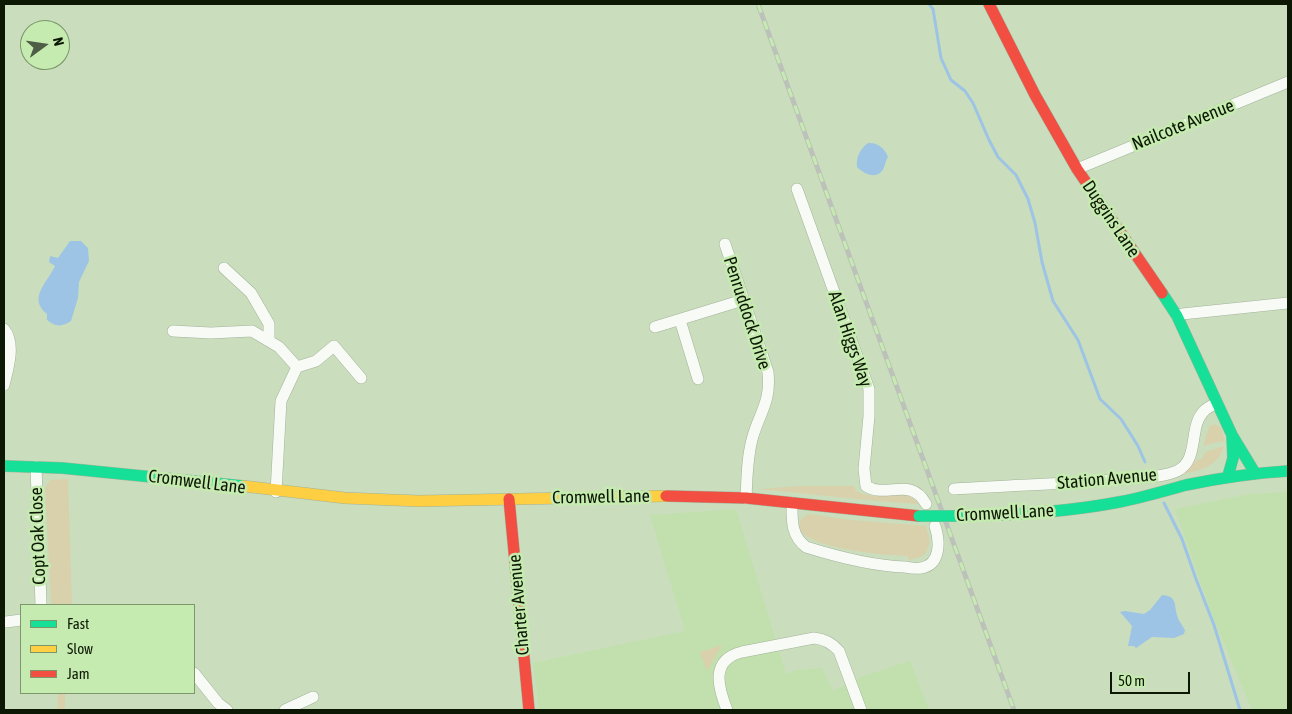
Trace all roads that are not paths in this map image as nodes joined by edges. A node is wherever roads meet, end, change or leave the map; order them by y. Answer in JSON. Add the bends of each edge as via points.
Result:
{"nodes":[{"id":1,"x":989,"y":4,"type":"edge"},
{"id":2,"x":1288,"y":82,"type":"edge"},
{"id":3,"x":1077,"y":168,"type":"junction"},
{"id":4,"x":797,"y":189,"type":"dead end"},
{"id":5,"x":725,"y":244,"type":"dead end"},
{"id":6,"x":224,"y":268,"type":"dead end"},
{"id":7,"x":743,"y":300,"type":"junction"},
{"id":8,"x":1288,"y":303,"type":"edge"},
{"id":9,"x":1177,"y":316,"type":"junction"},
{"id":10,"x":680,"y":320,"type":"junction"},
{"id":11,"x":654,"y":327,"type":"dead end"},
{"id":12,"x":4,"y":329,"type":"edge"},
{"id":13,"x":172,"y":331,"type":"dead end"},
{"id":14,"x":268,"y":341,"type":"junction"},
{"id":15,"x":297,"y":367,"type":"junction"},
{"id":16,"x":361,"y":378,"type":"dead end"},
{"id":17,"x":698,"y":379,"type":"dead end"},
{"id":18,"x":4,"y":385,"type":"edge"},
{"id":19,"x":1217,"y":403,"type":"junction"},
{"id":20,"x":1232,"y":435,"type":"junction"},
{"id":21,"x":4,"y":466,"type":"edge"},
{"id":22,"x":36,"y":467,"type":"junction"},
{"id":23,"x":1288,"y":471,"type":"edge"},
{"id":24,"x":1255,"y":472,"type":"junction"},
{"id":25,"x":1228,"y":476,"type":"junction"},
{"id":26,"x":954,"y":489,"type":"dead end"},
{"id":27,"x":276,"y":492,"type":"junction"},
{"id":28,"x":746,"y":498,"type":"junction"},
{"id":29,"x":510,"y":499,"type":"junction"},
{"id":30,"x":792,"y":503,"type":"junction"},
{"id":31,"x":926,"y":504,"type":"dead end"},
{"id":32,"x":935,"y":526,"type":"dead end"},
{"id":33,"x":41,"y":604,"type":"edge"},
{"id":34,"x":20,"y":620,"type":"edge"},
{"id":35,"x":6,"y":622,"type":"dead end"},
{"id":36,"x":195,"y":674,"type":"edge"},
{"id":37,"x":313,"y":697,"type":"dead end"},
{"id":38,"x":227,"y":710,"type":"edge"},
{"id":39,"x":285,"y":710,"type":"edge"},
{"id":40,"x":529,"y":710,"type":"edge"},
{"id":41,"x":727,"y":710,"type":"edge"},
{"id":42,"x":861,"y":710,"type":"edge"}],
"edges":[{"from":1,"to":3,"type":"street","name":"Duggins Lane"},
{"from":2,"to":3,"type":"street","name":"Nailcote Avenue"},
{"from":3,"to":9,"type":"street","name":"Duggins Lane"},
{"from":4,"to":31,"type":"street","name":"Alan Higgs Way","via":[[869,389],[870,416],[864,469],[866,486],[873,490],[909,490],[922,496]]},
{"from":5,"to":7,"type":"street","name":"Penruddock Drive"},
{"from":6,"to":14,"type":"street","via":[[251,293],[269,324]]},
{"from":7,"to":10,"type":"street"},
{"from":7,"to":28,"type":"street","name":"Penruddock Drive","via":[[768,372],[769,388],[753,437]]},
{"from":8,"to":9,"type":"street"},
{"from":9,"to":19,"type":"street","name":"Duggins Lane"},
{"from":10,"to":11,"type":"street"},
{"from":10,"to":17,"type":"street"},
{"from":12,"to":18,"type":"street","via":[[8,335],[10,359]]},
{"from":13,"to":14,"type":"street","via":[[252,331]]},
{"from":14,"to":15,"type":"street","via":[[279,346]]},
{"from":15,"to":16,"type":"street","via":[[316,361],[334,346]]},
{"from":15,"to":27,"type":"street","via":[[281,401]]},
{"from":19,"to":20,"type":"street","name":"Duggins Lane"},
{"from":19,"to":26,"type":"street","name":"Station Avenue","via":[[1204,411],[1198,421],[1191,455],[1178,470],[1161,475],[1095,481]]},
{"from":20,"to":24,"type":"street","name":"Duggins Lane"},
{"from":20,"to":25,"type":"street","name":"Duggins Lane","via":[[1233,458]]},
{"from":21,"to":22,"type":"street","name":"Cromwell Lane"},
{"from":22,"to":27,"type":"street","name":"Cromwell Lane","via":[[142,475]]},
{"from":22,"to":33,"type":"street","name":"Copt Oak Close"},
{"from":23,"to":24,"type":"street"},
{"from":24,"to":25,"type":"street"},
{"from":25,"to":30,"type":"street","name":"Cromwell Lane","bridge":true,"via":[[1092,507],[986,516],[919,516]]},
{"from":27,"to":29,"type":"street","name":"Cromwell Lane","via":[[410,501]]},
{"from":28,"to":29,"type":"street","name":"Cromwell Lane"},
{"from":28,"to":30,"type":"street","name":"Cromwell Lane"},
{"from":29,"to":40,"type":"street","name":"Charter Avenue"},
{"from":30,"to":32,"type":"street","via":[[793,530],[806,547],[893,567],[922,568],[932,563],[939,543]]},
{"from":34,"to":35,"type":"street"},
{"from":36,"to":38,"type":"street","via":[[218,704]]},
{"from":37,"to":39,"type":"street"},
{"from":41,"to":42,"type":"street","via":[[718,678],[723,663],[731,656],[814,638],[825,639],[839,651]]}]}
